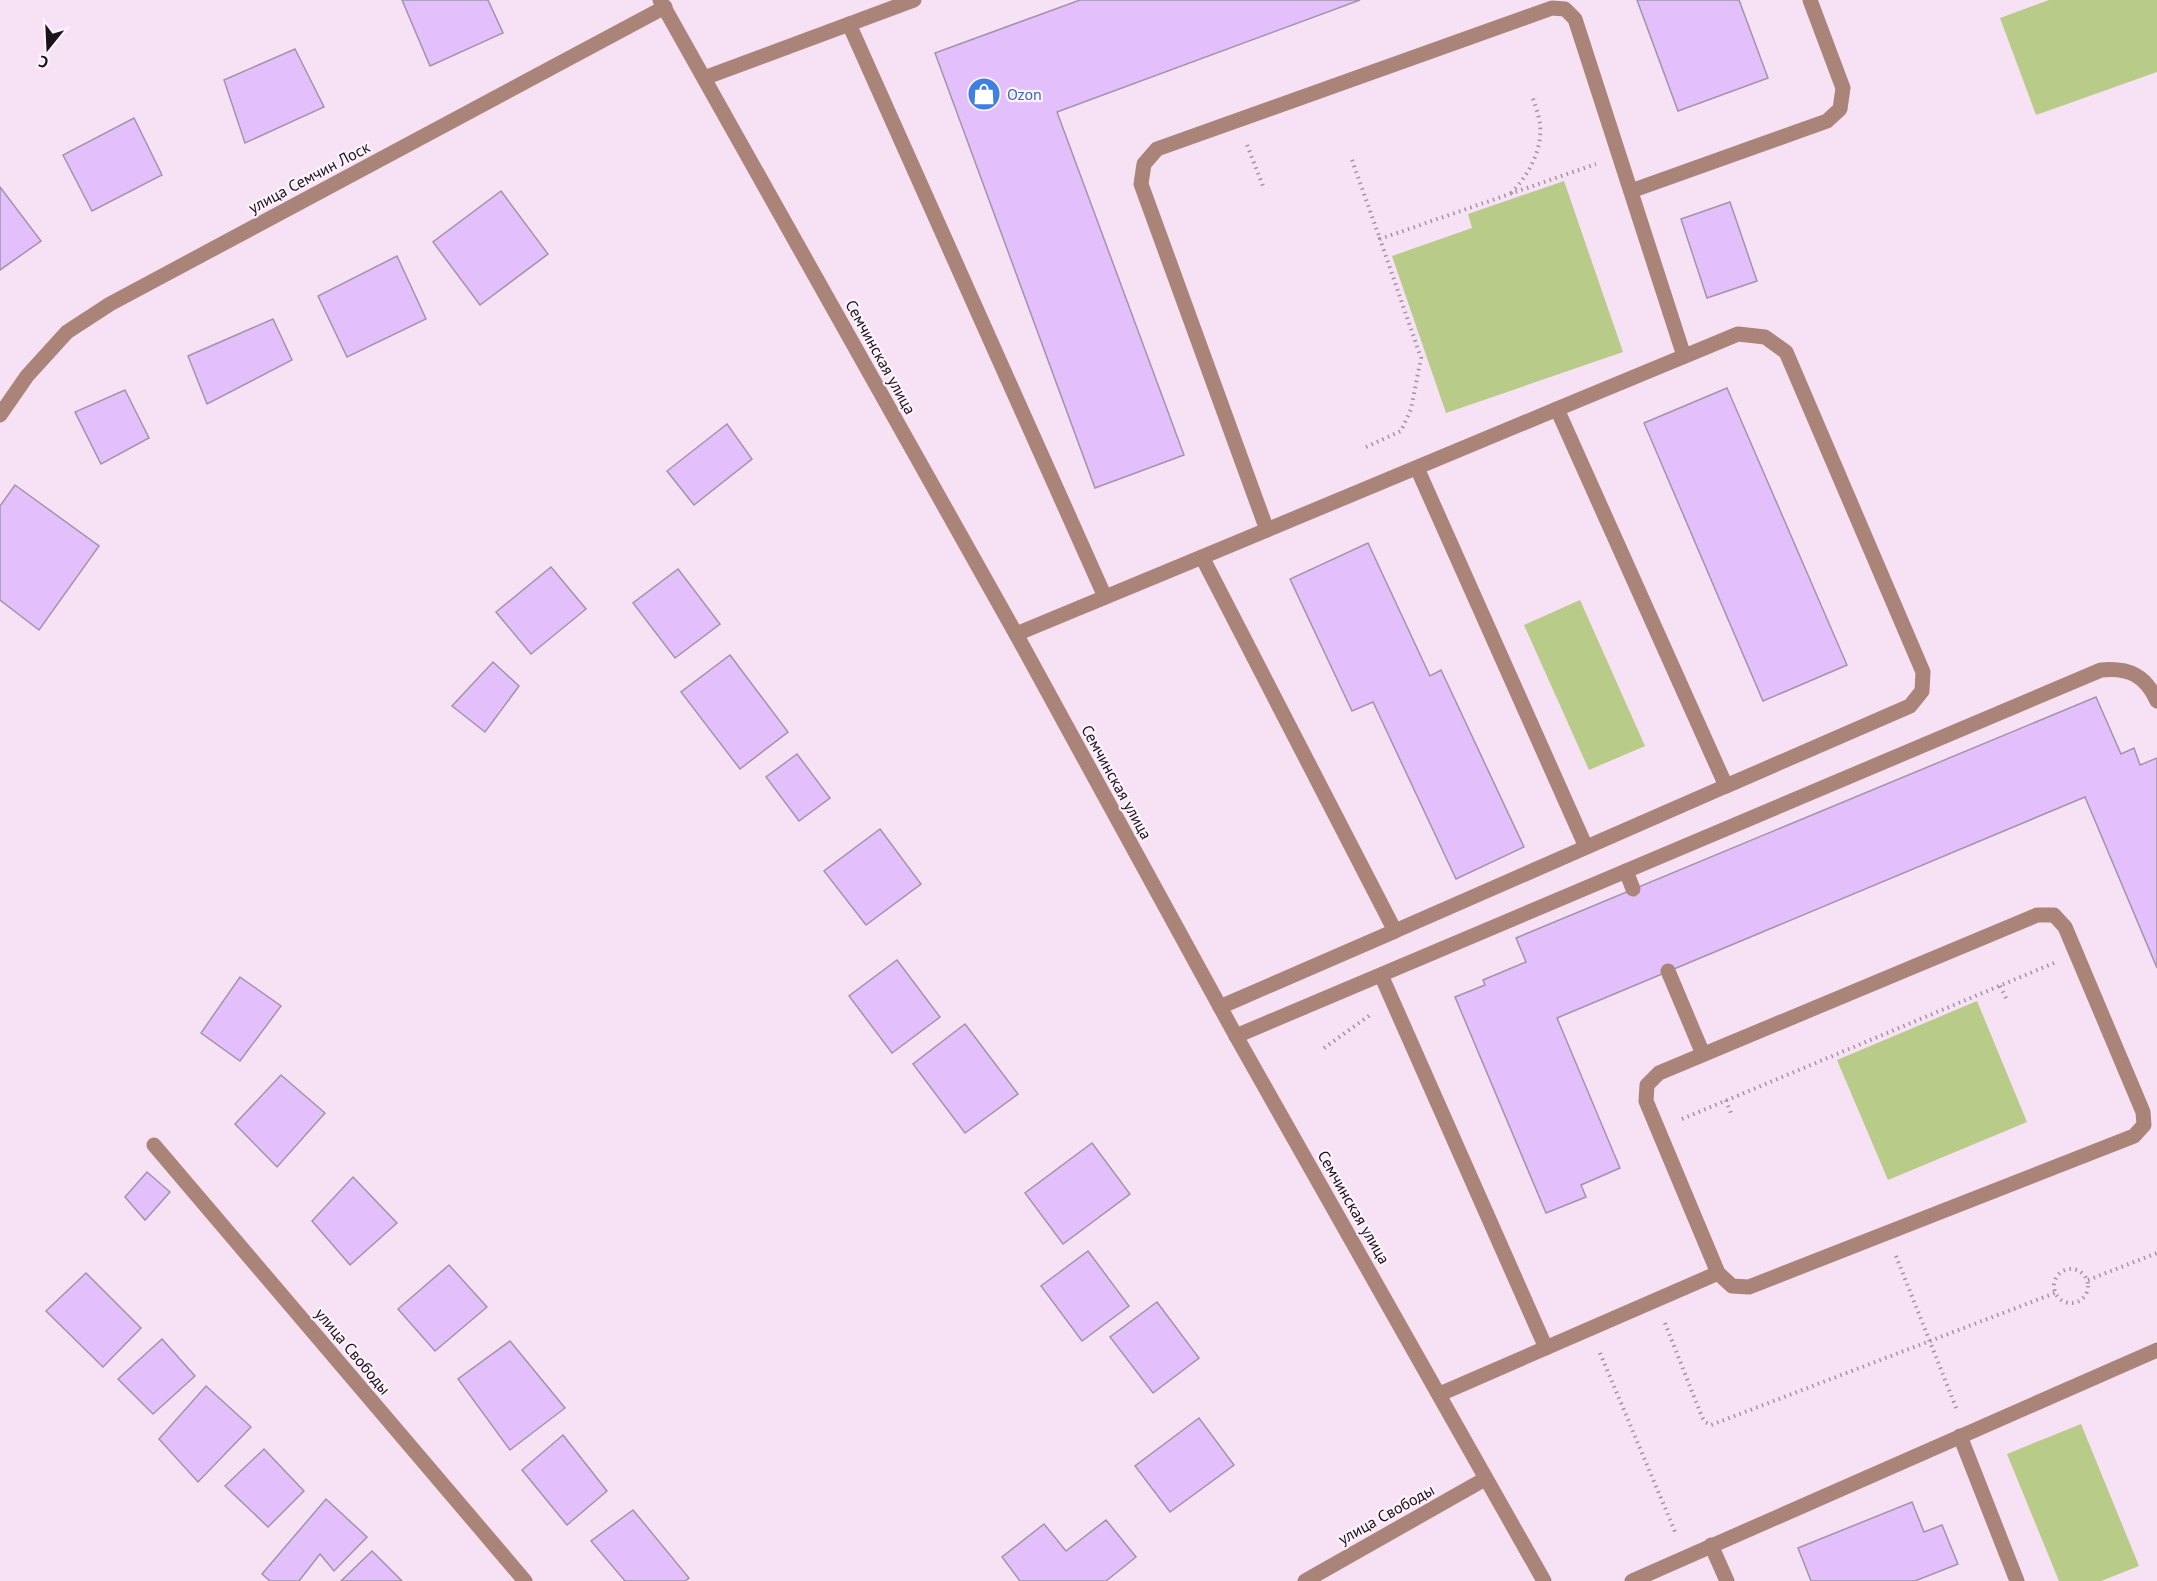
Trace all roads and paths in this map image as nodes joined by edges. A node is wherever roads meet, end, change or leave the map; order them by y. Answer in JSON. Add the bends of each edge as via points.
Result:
{"nodes":[{"id":1,"x":914,"y":0,"type":"edge"},
{"id":2,"x":1810,"y":0,"type":"edge"},
{"id":3,"x":662,"y":4,"type":"edge"},
{"id":4,"x":1567,"y":5,"type":"edge"},
{"id":5,"x":849,"y":24,"type":"junction"},
{"id":6,"x":704,"y":78,"type":"junction"},
{"id":7,"x":1532,"y":96,"type":"dead end"},
{"id":8,"x":1249,"y":150,"type":"dead end"},
{"id":9,"x":1619,"y":156,"type":"junction"},
{"id":10,"x":1352,"y":160,"type":"dead end"},
{"id":11,"x":1263,"y":186,"type":"dead end"},
{"id":12,"x":1631,"y":192,"type":"junction"},
{"id":13,"x":1511,"y":194,"type":"junction"},
{"id":14,"x":1380,"y":239,"type":"junction"},
{"id":15,"x":1684,"y":356,"type":"junction"},
{"id":16,"x":1557,"y":409,"type":"junction"},
{"id":17,"x":0,"y":415,"type":"edge"},
{"id":18,"x":1366,"y":447,"type":"dead end"},
{"id":19,"x":1417,"y":468,"type":"junction"},
{"id":20,"x":1267,"y":530,"type":"junction"},
{"id":21,"x":1202,"y":557,"type":"junction"},
{"id":22,"x":1105,"y":597,"type":"junction"},
{"id":23,"x":1016,"y":634,"type":"junction"},
{"id":24,"x":2157,"y":702,"type":"edge"},
{"id":25,"x":1726,"y":786,"type":"junction"},
{"id":26,"x":1586,"y":847,"type":"junction"},
{"id":27,"x":1626,"y":871,"type":"junction"},
{"id":28,"x":1634,"y":889,"type":"dead end"},
{"id":29,"x":1395,"y":931,"type":"junction"},
{"id":30,"x":2077,"y":954,"type":"junction"},
{"id":31,"x":1668,"y":971,"type":"dead end"},
{"id":32,"x":1381,"y":975,"type":"junction"},
{"id":33,"x":2000,"y":986,"type":"junction"},
{"id":34,"x":1392,"y":999,"type":"junction"},
{"id":35,"x":2008,"y":1002,"type":"dead end"},
{"id":36,"x":1220,"y":1007,"type":"junction"},
{"id":37,"x":1236,"y":1036,"type":"junction"},
{"id":38,"x":1324,"y":1048,"type":"dead end"},
{"id":39,"x":1703,"y":1054,"type":"junction"},
{"id":40,"x":1726,"y":1100,"type":"junction"},
{"id":41,"x":1732,"y":1116,"type":"dead end"},
{"id":42,"x":1658,"y":1129,"type":"junction"},
{"id":43,"x":154,"y":1145,"type":"dead end"},
{"id":44,"x":1886,"y":1233,"type":"junction"},
{"id":45,"x":2157,"y":1253,"type":"edge"},
{"id":46,"x":1718,"y":1273,"type":"junction"},
{"id":47,"x":2088,"y":1280,"type":"junction"},
{"id":48,"x":2055,"y":1293,"type":"junction"},
{"id":49,"x":1656,"y":1300,"type":"junction"},
{"id":50,"x":1590,"y":1328,"type":"junction"},
{"id":51,"x":1930,"y":1341,"type":"junction"},
{"id":52,"x":1546,"y":1348,"type":"junction"},
{"id":53,"x":2157,"y":1350,"type":"edge"},
{"id":54,"x":1440,"y":1394,"type":"junction"},
{"id":55,"x":1963,"y":1435,"type":"junction"},
{"id":56,"x":1485,"y":1479,"type":"junction"},
{"id":57,"x":1711,"y":1545,"type":"junction"},
{"id":58,"x":1685,"y":1557,"type":"junction"},
{"id":59,"x":525,"y":1581,"type":"edge"},
{"id":60,"x":1305,"y":1581,"type":"edge"},
{"id":61,"x":1544,"y":1581,"type":"edge"},
{"id":62,"x":1632,"y":1581,"type":"edge"},
{"id":63,"x":1727,"y":1581,"type":"edge"},
{"id":64,"x":2017,"y":1581,"type":"edge"}],
"edges":[{"from":1,"to":5,"type":"street"},
{"from":2,"to":12,"type":"street","via":[[1843,88],[1840,109],[1827,121]]},
{"from":3,"to":6,"type":"street","name":"Семчинская улица"},
{"from":3,"to":17,"type":"street","name":"улица Семчин Лоск","via":[[110,304],[67,332],[27,376]]},
{"from":4,"to":9,"type":"street","via":[[1575,19]]},
{"from":4,"to":20,"type":"street","via":[[1157,149],[1144,164],[1141,184]]},
{"from":5,"to":6,"type":"street"},
{"from":5,"to":22,"type":"street"},
{"from":6,"to":23,"type":"street","name":"Семчинская улица"},
{"from":7,"to":13,"type":"path","via":[[1540,125],[1538,144],[1524,179]]},
{"from":8,"to":11,"type":"path"},
{"from":9,"to":12,"type":"street"},
{"from":9,"to":13,"type":"path"},
{"from":10,"to":14,"type":"path"},
{"from":12,"to":15,"type":"street"},
{"from":13,"to":14,"type":"path"},
{"from":14,"to":18,"type":"path","via":[[1421,358],[1411,409],[1401,431]]},
{"from":15,"to":16,"type":"street"},
{"from":15,"to":25,"type":"street","via":[[1738,334],[1765,337],[1786,352],[1923,672],[1922,691],[1910,706]]},
{"from":16,"to":19,"type":"street"},
{"from":16,"to":25,"type":"street"},
{"from":19,"to":20,"type":"street"},
{"from":19,"to":26,"type":"street"},
{"from":20,"to":21,"type":"street"},
{"from":21,"to":22,"type":"street"},
{"from":21,"to":29,"type":"street"},
{"from":22,"to":23,"type":"street"},
{"from":23,"to":36,"type":"street","name":"Семчинская улица"},
{"from":24,"to":27,"type":"street","via":[[2139,677],[2118,668],[2101,669]]},
{"from":25,"to":26,"type":"street"},
{"from":26,"to":29,"type":"street"},
{"from":27,"to":28,"type":"street"},
{"from":27,"to":32,"type":"street"},
{"from":29,"to":36,"type":"street"},
{"from":30,"to":33,"type":"path"},
{"from":30,"to":39,"type":"street","via":[[2065,927],[2054,915],[2037,915]]},
{"from":30,"to":44,"type":"street","via":[[2143,1112],[2144,1125],[2134,1136]]},
{"from":31,"to":39,"type":"street"},
{"from":32,"to":34,"type":"street"},
{"from":32,"to":37,"type":"street"},
{"from":33,"to":35,"type":"path"},
{"from":33,"to":40,"type":"path"},
{"from":34,"to":38,"type":"path"},
{"from":34,"to":52,"type":"street"},
{"from":36,"to":37,"type":"street","name":"Семчинская улица"},
{"from":37,"to":54,"type":"street","name":"Семчинская улица"},
{"from":39,"to":42,"type":"street","via":[[1659,1073],[1647,1085],[1646,1101]]},
{"from":40,"to":41,"type":"path"},
{"from":40,"to":42,"type":"path"},
{"from":42,"to":46,"type":"street"},
{"from":43,"to":59,"type":"street","name":"улица Свободы"},
{"from":44,"to":46,"type":"street","via":[[1749,1287],[1732,1286]]},
{"from":44,"to":51,"type":"path"},
{"from":45,"to":47,"type":"path"},
{"from":46,"to":49,"type":"street"},
{"from":47,"to":48,"type":"path","via":[[2089,1289],[2078,1303],[2069,1304]]},
{"from":47,"to":48,"type":"path","via":[[2083,1272],[2065,1270],[2057,1275]]},
{"from":48,"to":51,"type":"path"},
{"from":49,"to":50,"type":"street"},
{"from":49,"to":51,"type":"path","via":[[1702,1417],[1711,1425]]},
{"from":50,"to":52,"type":"street"},
{"from":50,"to":58,"type":"path"},
{"from":51,"to":55,"type":"path"},
{"from":52,"to":54,"type":"street"},
{"from":53,"to":55,"type":"street"},
{"from":54,"to":56,"type":"street","name":"Семчинская улица"},
{"from":55,"to":57,"type":"street"},
{"from":55,"to":64,"type":"street"},
{"from":56,"to":60,"type":"street","name":"улица Свободы"},
{"from":56,"to":61,"type":"street","name":"Семчинская улица"},
{"from":57,"to":58,"type":"street"},
{"from":57,"to":63,"type":"street"},
{"from":58,"to":62,"type":"street"}]}
